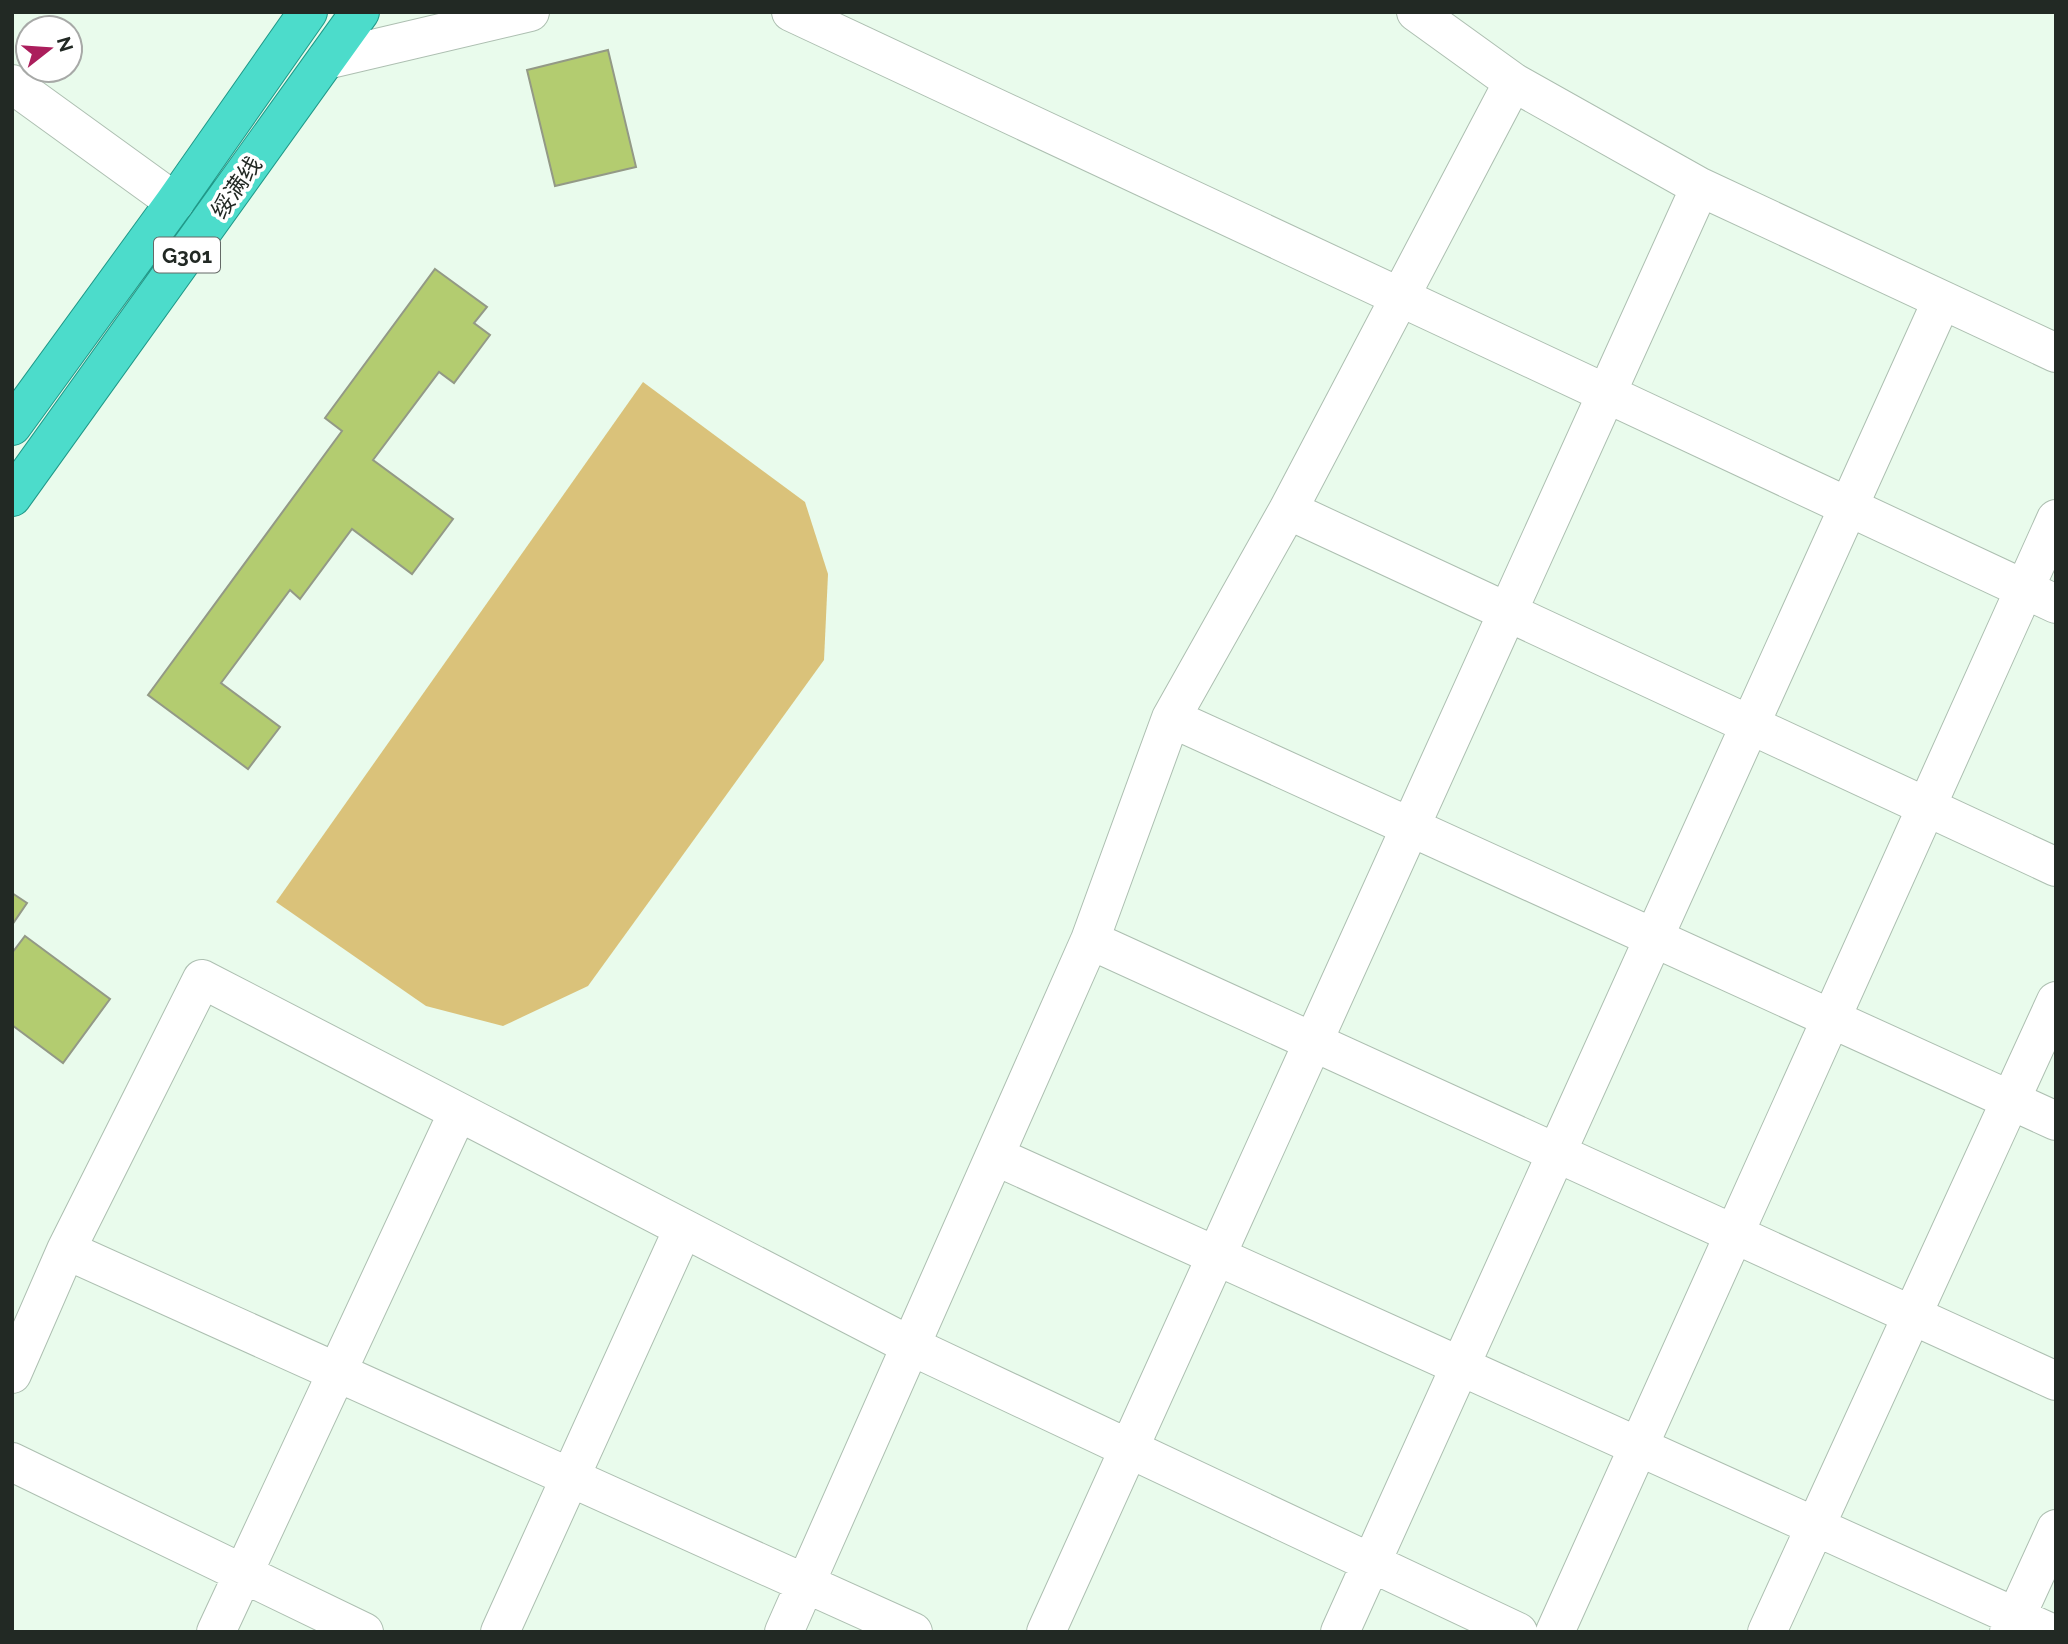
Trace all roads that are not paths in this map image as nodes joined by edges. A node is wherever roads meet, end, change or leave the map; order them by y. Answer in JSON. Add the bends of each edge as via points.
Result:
{"nodes":[{"id":1,"x":308,"y":12,"type":"edge"},
{"id":2,"x":360,"y":12,"type":"edge"},
{"id":3,"x":530,"y":12,"type":"edge"},
{"id":4,"x":791,"y":12,"type":"edge"},
{"id":5,"x":1416,"y":12,"type":"edge"},
{"id":6,"x":326,"y":60,"type":"junction"},
{"id":7,"x":1513,"y":82,"type":"junction"},
{"id":8,"x":12,"y":84,"type":"edge"},
{"id":9,"x":1700,"y":187,"type":"junction"},
{"id":10,"x":175,"y":202,"type":"junction"},
{"id":11,"x":208,"y":226,"type":"junction"},
{"id":12,"x":1400,"y":297,"type":"junction"},
{"id":13,"x":1942,"y":300,"type":"junction"},
{"id":14,"x":2056,"y":353,"type":"edge"},
{"id":15,"x":1606,"y":394,"type":"junction"},
{"id":16,"x":12,"y":426,"type":"edge"},
{"id":17,"x":12,"y":497,"type":"edge"},
{"id":18,"x":1849,"y":507,"type":"junction"},
{"id":19,"x":1288,"y":510,"type":"junction"},
{"id":20,"x":2056,"y":519,"type":"edge"},
{"id":21,"x":2040,"y":596,"type":"edge"},
{"id":22,"x":1508,"y":612,"type":"junction"},
{"id":23,"x":1171,"y":719,"type":"junction"},
{"id":24,"x":1750,"y":725,"type":"junction"},
{"id":25,"x":1926,"y":807,"type":"junction"},
{"id":26,"x":1410,"y":828,"type":"junction"},
{"id":27,"x":2056,"y":867,"type":"edge"},
{"id":28,"x":1654,"y":938,"type":"junction"},
{"id":29,"x":1090,"y":940,"type":"junction"},
{"id":30,"x":2056,"y":1001,"type":"edge"},
{"id":31,"x":1831,"y":1019,"type":"junction"},
{"id":32,"x":1313,"y":1042,"type":"junction"},
{"id":33,"x":2010,"y":1100,"type":"junction"},
{"id":34,"x":458,"y":1112,"type":"junction"},
{"id":35,"x":2056,"y":1121,"type":"edge"},
{"id":36,"x":1556,"y":1153,"type":"junction"},
{"id":37,"x":995,"y":1156,"type":"junction"},
{"id":38,"x":684,"y":1229,"type":"junction"},
{"id":39,"x":1734,"y":1234,"type":"junction"},
{"id":40,"x":66,"y":1250,"type":"junction"},
{"id":41,"x":1216,"y":1256,"type":"junction"},
{"id":42,"x":1912,"y":1315,"type":"junction"},
{"id":43,"x":911,"y":1346,"type":"junction"},
{"id":44,"x":1460,"y":1366,"type":"junction"},
{"id":45,"x":337,"y":1372,"type":"junction"},
{"id":46,"x":12,"y":1374,"type":"edge"},
{"id":47,"x":2056,"y":1381,"type":"edge"},
{"id":48,"x":1639,"y":1447,"type":"junction"},
{"id":49,"x":1129,"y":1449,"type":"junction"},
{"id":50,"x":12,"y":1462,"type":"edge"},
{"id":51,"x":570,"y":1477,"type":"junction"},
{"id":52,"x":1815,"y":1526,"type":"junction"},
{"id":53,"x":2056,"y":1529,"type":"edge"},
{"id":54,"x":1371,"y":1563,"type":"junction"},
{"id":55,"x":243,"y":1573,"type":"junction"},
{"id":56,"x":806,"y":1583,"type":"junction"},
{"id":57,"x":2025,"y":1627,"type":"edge"},
{"id":58,"x":216,"y":1632,"type":"edge"},
{"id":59,"x":364,"y":1632,"type":"edge"},
{"id":60,"x":500,"y":1632,"type":"edge"},
{"id":61,"x":785,"y":1632,"type":"edge"},
{"id":62,"x":913,"y":1632,"type":"edge"},
{"id":63,"x":1046,"y":1632,"type":"edge"},
{"id":64,"x":1340,"y":1632,"type":"edge"},
{"id":65,"x":1518,"y":1632,"type":"edge"},
{"id":66,"x":1555,"y":1632,"type":"edge"},
{"id":67,"x":1767,"y":1632,"type":"edge"}],
"edges":[{"from":1,"to":10,"type":"highway","name":"绥满线","number":"G301"},
{"from":2,"to":6,"type":"highway","name":"绥满线","number":"G301"},
{"from":3,"to":6,"type":"street"},
{"from":4,"to":12,"type":"street"},
{"from":5,"to":7,"type":"street"},
{"from":6,"to":11,"type":"highway","name":"绥满线","number":"G301"},
{"from":7,"to":9,"type":"street"},
{"from":7,"to":12,"type":"street"},
{"from":8,"to":10,"type":"street"},
{"from":9,"to":13,"type":"street"},
{"from":9,"to":15,"type":"street"},
{"from":10,"to":11,"type":"highway"},
{"from":10,"to":16,"type":"highway","name":"绥满线","number":"G301"},
{"from":11,"to":17,"type":"highway","name":"绥满线","number":"G301"},
{"from":12,"to":15,"type":"street"},
{"from":12,"to":19,"type":"street"},
{"from":13,"to":14,"type":"street"},
{"from":13,"to":18,"type":"street"},
{"from":15,"to":18,"type":"street"},
{"from":15,"to":22,"type":"street"},
{"from":18,"to":21,"type":"street"},
{"from":18,"to":24,"type":"street"},
{"from":19,"to":22,"type":"street"},
{"from":19,"to":23,"type":"street"},
{"from":20,"to":21,"type":"street"},
{"from":21,"to":25,"type":"street"},
{"from":22,"to":24,"type":"street"},
{"from":22,"to":26,"type":"street"},
{"from":23,"to":26,"type":"street"},
{"from":23,"to":29,"type":"street"},
{"from":24,"to":25,"type":"street"},
{"from":24,"to":28,"type":"street"},
{"from":25,"to":27,"type":"street"},
{"from":25,"to":31,"type":"street"},
{"from":26,"to":28,"type":"street"},
{"from":26,"to":32,"type":"street"},
{"from":28,"to":31,"type":"street"},
{"from":28,"to":36,"type":"street"},
{"from":29,"to":32,"type":"street"},
{"from":29,"to":37,"type":"street"},
{"from":30,"to":33,"type":"street"},
{"from":31,"to":33,"type":"street"},
{"from":31,"to":39,"type":"street"},
{"from":32,"to":36,"type":"street"},
{"from":32,"to":41,"type":"street"},
{"from":33,"to":35,"type":"street"},
{"from":33,"to":42,"type":"street"},
{"from":34,"to":38,"type":"street"},
{"from":34,"to":40,"type":"street","via":[[202,979]]},
{"from":34,"to":45,"type":"street"},
{"from":36,"to":39,"type":"street"},
{"from":36,"to":44,"type":"street"},
{"from":37,"to":41,"type":"street"},
{"from":37,"to":43,"type":"street"},
{"from":38,"to":43,"type":"street"},
{"from":38,"to":51,"type":"street"},
{"from":39,"to":42,"type":"street"},
{"from":39,"to":48,"type":"street"},
{"from":40,"to":45,"type":"street"},
{"from":40,"to":46,"type":"street"},
{"from":41,"to":44,"type":"street"},
{"from":41,"to":49,"type":"street"},
{"from":42,"to":47,"type":"street"},
{"from":42,"to":52,"type":"street"},
{"from":43,"to":49,"type":"street"},
{"from":43,"to":56,"type":"street"},
{"from":44,"to":48,"type":"street"},
{"from":44,"to":54,"type":"street"},
{"from":45,"to":51,"type":"street"},
{"from":45,"to":55,"type":"street"},
{"from":48,"to":52,"type":"street"},
{"from":48,"to":66,"type":"street"},
{"from":49,"to":54,"type":"street"},
{"from":49,"to":63,"type":"street"},
{"from":50,"to":55,"type":"street"},
{"from":51,"to":56,"type":"street"},
{"from":51,"to":60,"type":"street"},
{"from":52,"to":57,"type":"street"},
{"from":52,"to":67,"type":"street"},
{"from":53,"to":57,"type":"street"},
{"from":54,"to":64,"type":"street"},
{"from":54,"to":65,"type":"street"},
{"from":55,"to":58,"type":"street"},
{"from":55,"to":59,"type":"street"},
{"from":56,"to":61,"type":"street"},
{"from":56,"to":62,"type":"street"}]}
